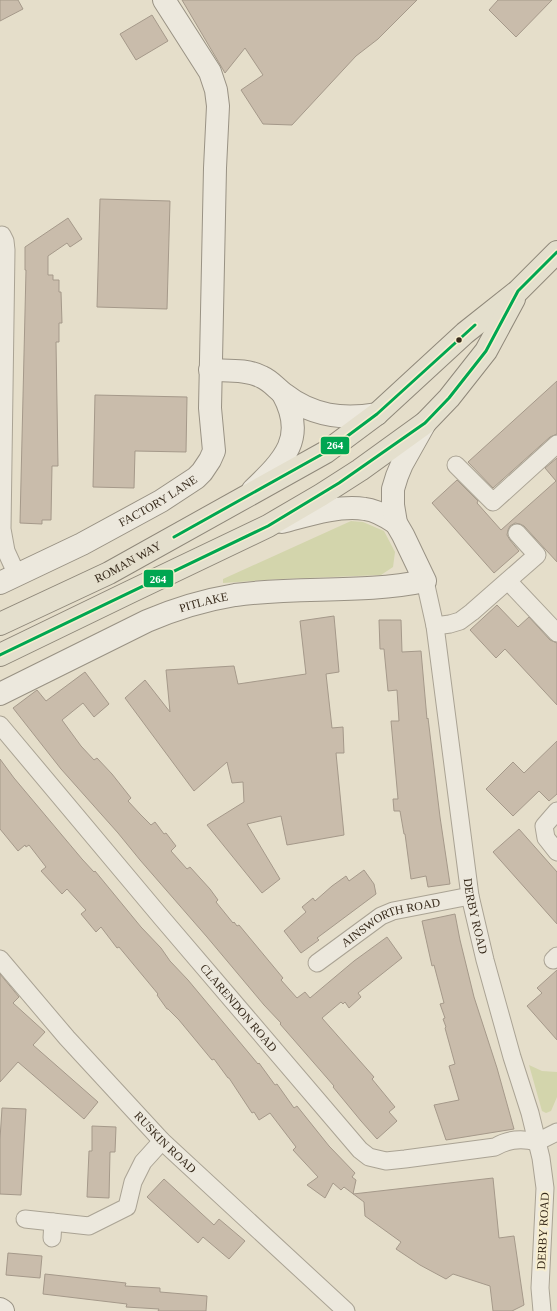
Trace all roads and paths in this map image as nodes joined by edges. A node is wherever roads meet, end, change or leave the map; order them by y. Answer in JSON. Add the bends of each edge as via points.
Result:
{"nodes":[{"id":1,"x":164,"y":0,"type":"edge"},
{"id":2,"x":3,"y":245,"type":"edge"},
{"id":3,"x":557,"y":252,"type":"edge"},
{"id":4,"x":518,"y":291,"type":"junction"},
{"id":5,"x":210,"y":370,"type":"junction"},
{"id":6,"x":283,"y":394,"type":"junction"},
{"id":7,"x":377,"y":414,"type":"junction"},
{"id":8,"x":425,"y":424,"type":"junction"},
{"id":9,"x":557,"y":444,"type":"edge"},
{"id":10,"x":456,"y":465,"type":"dead end"},
{"id":11,"x":248,"y":495,"type":"junction"},
{"id":12,"x":396,"y":523,"type":"junction"},
{"id":13,"x":268,"y":526,"type":"junction"},
{"id":14,"x":517,"y":533,"type":"dead end"},
{"id":15,"x":8,"y":579,"type":"edge"},
{"id":16,"x":425,"y":581,"type":"junction"},
{"id":17,"x":508,"y":581,"type":"junction"},
{"id":18,"x":0,"y":624,"type":"edge"},
{"id":19,"x":435,"y":626,"type":"junction"},
{"id":20,"x":557,"y":633,"type":"edge"},
{"id":21,"x":0,"y":655,"type":"edge"},
{"id":22,"x":0,"y":694,"type":"edge"},
{"id":23,"x":0,"y":725,"type":"edge"},
{"id":24,"x":557,"y":811,"type":"edge"},
{"id":25,"x":557,"y":852,"type":"edge"},
{"id":26,"x":470,"y":896,"type":"junction"},
{"id":27,"x":0,"y":959,"type":"edge"},
{"id":28,"x":317,"y":963,"type":"dead end"},
{"id":29,"x":557,"y":1132,"type":"edge"},
{"id":30,"x":162,"y":1141,"type":"junction"},
{"id":31,"x":537,"y":1142,"type":"junction"},
{"id":32,"x":25,"y":1219,"type":"dead end"},
{"id":33,"x":0,"y":1309,"type":"edge"},
{"id":34,"x":3,"y":1311,"type":"edge"},
{"id":35,"x":346,"y":1311,"type":"edge"},
{"id":36,"x":542,"y":1311,"type":"edge"}],
"edges":[{"from":1,"to":5,"type":"street","name":"FACTORY LANE","via":[[210,72],[217,98]]},
{"from":2,"to":15,"type":"street","via":[[2,529]]},
{"from":3,"to":4,"type":"main road"},
{"from":4,"to":7,"type":"main road","name":"ROMAN WAY","via":[[465,333]]},
{"from":4,"to":8,"type":"main road","via":[[486,351]]},
{"from":5,"to":6,"type":"street","via":[[261,376]]},
{"from":5,"to":15,"type":"street","name":"FACTORY LANE","via":[[214,451],[202,472],[161,501],[82,544]]},
{"from":6,"to":7,"type":"street","via":[[300,404],[334,416],[348,418]]},
{"from":6,"to":11,"type":"street","via":[[290,406],[293,420],[293,434],[289,447],[280,461]]},
{"from":7,"to":11,"type":"main road","name":"ROMAN WAY","via":[[326,452]]},
{"from":8,"to":12,"type":"street","name":"DERBY ROAD","via":[[402,464],[393,488]]},
{"from":8,"to":13,"type":"main road","via":[[339,484]]},
{"from":9,"to":10,"type":"street","via":[[493,502]]},
{"from":11,"to":18,"type":"main road","name":"ROMAN WAY","via":[[109,573]]},
{"from":12,"to":13,"type":"street","via":[[366,509],[340,509],[312,513]]},
{"from":12,"to":16,"type":"street","name":"DERBY ROAD"},
{"from":13,"to":21,"type":"main road"},
{"from":14,"to":17,"type":"street","via":[[537,555]]},
{"from":16,"to":19,"type":"street","name":"DERBY ROAD"},
{"from":16,"to":22,"type":"street","name":"PITLAKE","via":[[374,588],[235,595],[194,604],[148,621]]},
{"from":17,"to":19,"type":"street","via":[[460,620]]},
{"from":17,"to":20,"type":"street"},
{"from":19,"to":26,"type":"street","name":"DERBY ROAD"},
{"from":23,"to":31,"type":"street","name":"CLARENDON ROAD","via":[[360,1150],[369,1157],[386,1161],[495,1147],[522,1139]]},
{"from":24,"to":25,"type":"street","via":[[544,826],[546,838]]},
{"from":26,"to":28,"type":"street","name":"AINSWORTH ROAD","via":[[393,911],[381,916]]},
{"from":26,"to":31,"type":"street","name":"DERBY ROAD","via":[[485,960]]},
{"from":27,"to":30,"type":"street","name":"RUSKIN ROAD"},
{"from":29,"to":31,"type":"street"},
{"from":30,"to":32,"type":"street","via":[[143,1162],[133,1182],[127,1207],[89,1226],[53,1230]]},
{"from":30,"to":35,"type":"street","name":"RUSKIN ROAD"},
{"from":31,"to":36,"type":"street","name":"DERBY ROAD","via":[[545,1188],[540,1288]]},
{"from":33,"to":34,"type":"street"}]}
